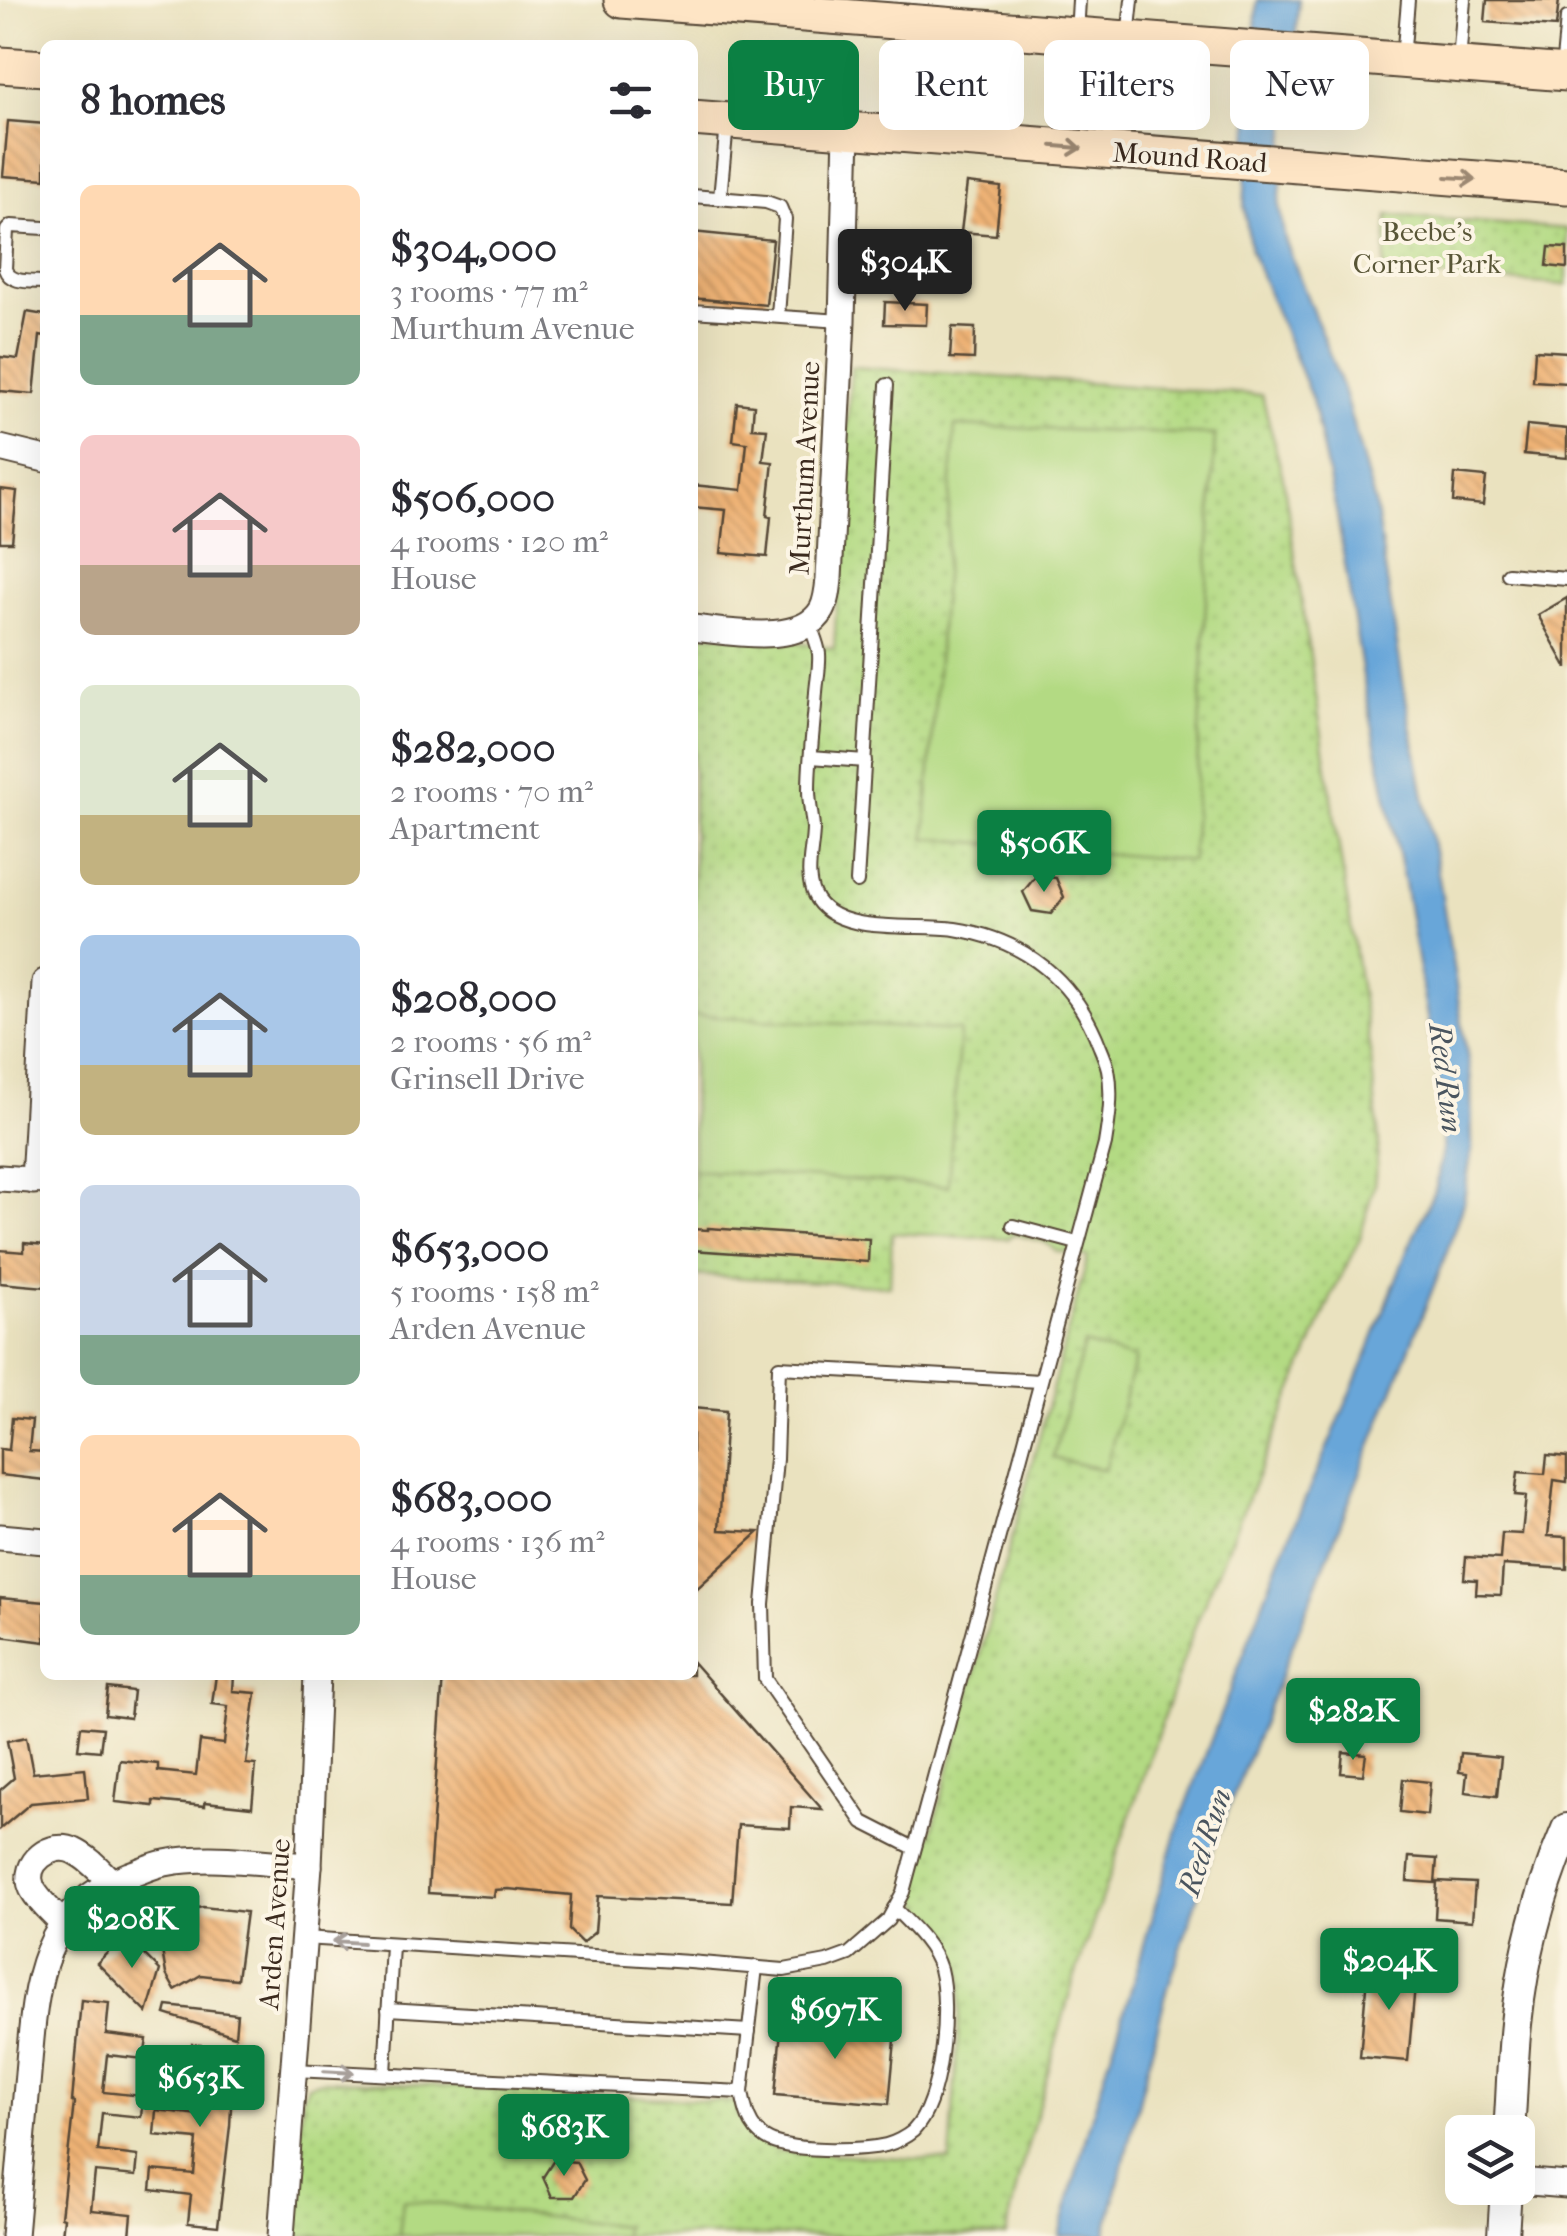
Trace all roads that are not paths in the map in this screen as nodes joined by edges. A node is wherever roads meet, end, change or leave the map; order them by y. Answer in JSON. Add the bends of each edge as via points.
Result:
{"nodes":[{"id":1,"x":622,"y":0,"type":"edge"},
{"id":2,"x":1079,"y":0,"type":"edge"},
{"id":3,"x":1132,"y":0,"type":"edge"},
{"id":4,"x":1408,"y":0,"type":"edge"},
{"id":5,"x":1464,"y":0,"type":"edge"},
{"id":6,"x":701,"y":3,"type":"edge"},
{"id":7,"x":1567,"y":18,"type":"edge"},
{"id":8,"x":1076,"y":36,"type":"junction"},
{"id":9,"x":1128,"y":40,"type":"joint"},
{"id":10,"x":1210,"y":46,"type":"edge"},
{"id":11,"x":1403,"y":61,"type":"junction"},
{"id":12,"x":0,"y":65,"type":"edge"},
{"id":13,"x":1459,"y":65,"type":"junction"},
{"id":14,"x":40,"y":68,"type":"edge"},
{"id":15,"x":1564,"y":73,"type":"edge"},
{"id":16,"x":710,"y":120,"type":"edge"},
{"id":17,"x":847,"y":130,"type":"joint"},
{"id":18,"x":1567,"y":186,"type":"edge"},
{"id":19,"x":698,"y":196,"type":"edge"},
{"id":20,"x":720,"y":198,"type":"junction"},
{"id":21,"x":40,"y":228,"type":"edge"},
{"id":22,"x":40,"y":282,"type":"edge"},
{"id":23,"x":698,"y":310,"type":"edge"},
{"id":24,"x":778,"y":316,"type":"junction"},
{"id":25,"x":842,"y":321,"type":"junction"},
{"id":26,"x":888,"y":385,"type":"dead end"},
{"id":27,"x":0,"y":448,"type":"edge"},
{"id":28,"x":40,"y":458,"type":"edge"},
{"id":29,"x":1508,"y":574,"type":"dead end"},
{"id":30,"x":1567,"y":579,"type":"edge"},
{"id":31,"x":810,"y":625,"type":"junction"},
{"id":32,"x":698,"y":628,"type":"edge"},
{"id":33,"x":811,"y":756,"type":"junction"},
{"id":34,"x":865,"y":761,"type":"junction"},
{"id":35,"x":858,"y":882,"type":"dead end"},
{"id":36,"x":0,"y":1178,"type":"edge"},
{"id":37,"x":40,"y":1181,"type":"edge"},
{"id":38,"x":1013,"y":1226,"type":"dead end"},
{"id":39,"x":1077,"y":1243,"type":"junction"},
{"id":40,"x":1040,"y":1381,"type":"junction"},
{"id":41,"x":0,"y":1537,"type":"edge"},
{"id":42,"x":40,"y":1541,"type":"edge"},
{"id":43,"x":317,"y":1680,"type":"edge"},
{"id":44,"x":1567,"y":1829,"type":"edge"},
{"id":45,"x":914,"y":1848,"type":"junction"},
{"id":46,"x":309,"y":1866,"type":"junction"},
{"id":47,"x":110,"y":1882,"type":"junction"},
{"id":48,"x":894,"y":1908,"type":"junction"},
{"id":49,"x":63,"y":1924,"type":"junction"},
{"id":50,"x":304,"y":1938,"type":"junction"},
{"id":51,"x":392,"y":1945,"type":"junction"},
{"id":52,"x":756,"y":1968,"type":"junction"},
{"id":53,"x":388,"y":2010,"type":"junction"},
{"id":54,"x":749,"y":2032,"type":"junction"},
{"id":55,"x":294,"y":2070,"type":"junction"},
{"id":56,"x":385,"y":2074,"type":"junction"},
{"id":57,"x":742,"y":2092,"type":"junction"},
{"id":58,"x":1511,"y":2115,"type":"edge"},
{"id":59,"x":1535,"y":2182,"type":"edge"},
{"id":60,"x":1567,"y":2185,"type":"edge"},
{"id":61,"x":1505,"y":2205,"type":"edge"},
{"id":62,"x":14,"y":2236,"type":"edge"},
{"id":63,"x":282,"y":2236,"type":"edge"},
{"id":64,"x":1503,"y":2236,"type":"edge"}],
"edges":[{"from":1,"to":6,"type":"main road"},
{"from":2,"to":8,"type":"lane"},
{"from":3,"to":9,"type":"lane"},
{"from":4,"to":11,"type":"lane"},
{"from":5,"to":13,"type":"lane"},
{"from":6,"to":8,"type":"main road"},
{"from":7,"to":15,"type":"lane"},
{"from":8,"to":9,"type":"main road"},
{"from":10,"to":11,"type":"main road"},
{"from":11,"to":13,"type":"main road"},
{"from":12,"to":14,"type":"main road"},
{"from":13,"to":15,"type":"main road"},
{"from":16,"to":20,"type":"lane"},
{"from":17,"to":18,"type":"main road","name":"Mound Road","one_way":true},
{"from":17,"to":25,"type":"street","name":"Murthum Avenue"},
{"from":19,"to":20,"type":"lane"},
{"from":20,"to":24,"type":"lane","via":[[780,207],[785,219]]},
{"from":21,"to":22,"type":"lane","via":[[11,226],[5,270],[12,279]]},
{"from":23,"to":24,"type":"lane"},
{"from":24,"to":25,"type":"lane"},
{"from":25,"to":31,"type":"street","name":"Murthum Avenue","via":[[829,579],[823,609]]},
{"from":26,"to":34,"type":"lane"},
{"from":27,"to":28,"type":"street"},
{"from":29,"to":30,"type":"lane"},
{"from":31,"to":32,"type":"street","via":[[775,634]]},
{"from":31,"to":33,"type":"lane","via":[[819,652]]},
{"from":33,"to":34,"type":"lane"},
{"from":33,"to":39,"type":"lane","via":[[809,874],[823,908],[864,924],[952,928],[1008,944],[1033,958],[1080,1003],[1108,1069],[1110,1106],[1106,1144]]},
{"from":34,"to":35,"type":"lane"},
{"from":36,"to":37,"type":"street"},
{"from":38,"to":39,"type":"lane"},
{"from":39,"to":40,"type":"lane"},
{"from":40,"to":45,"type":"lane"},
{"from":40,"to":45,"type":"lane","via":[[779,1367],[762,1604],[766,1678],[862,1822]]},
{"from":41,"to":42,"type":"street"},
{"from":43,"to":46,"type":"street","name":"Arden Avenue"},
{"from":44,"to":58,"type":"street","via":[[1526,1954]]},
{"from":45,"to":48,"type":"lane"},
{"from":46,"to":47,"type":"street","via":[[195,1860],[162,1863]]},
{"from":46,"to":50,"type":"street","name":"Arden Avenue"},
{"from":47,"to":49,"type":"street"},
{"from":47,"to":49,"type":"street","via":[[72,1849],[44,1853],[33,1866],[32,1890]]},
{"from":48,"to":52,"type":"lane","via":[[849,1954],[808,1967]]},
{"from":48,"to":57,"type":"lane","via":[[939,1966],[944,2000],[933,2096],[911,2133],[889,2145],[782,2145],[756,2131]]},
{"from":49,"to":62,"type":"street","via":[[44,1960],[35,1998]]},
{"from":51,"to":50,"type":"lane","one_way":true},
{"from":50,"to":55,"type":"street","name":"Arden Avenue"},
{"from":51,"to":52,"type":"lane"},
{"from":51,"to":53,"type":"lane"},
{"from":52,"to":54,"type":"lane"},
{"from":53,"to":54,"type":"lane"},
{"from":53,"to":56,"type":"lane"},
{"from":54,"to":57,"type":"lane"},
{"from":55,"to":56,"type":"lane","one_way":true},
{"from":55,"to":63,"type":"street","name":"Arden Avenue"},
{"from":56,"to":57,"type":"lane"},
{"from":59,"to":60,"type":"street"},
{"from":61,"to":64,"type":"street"}]}
